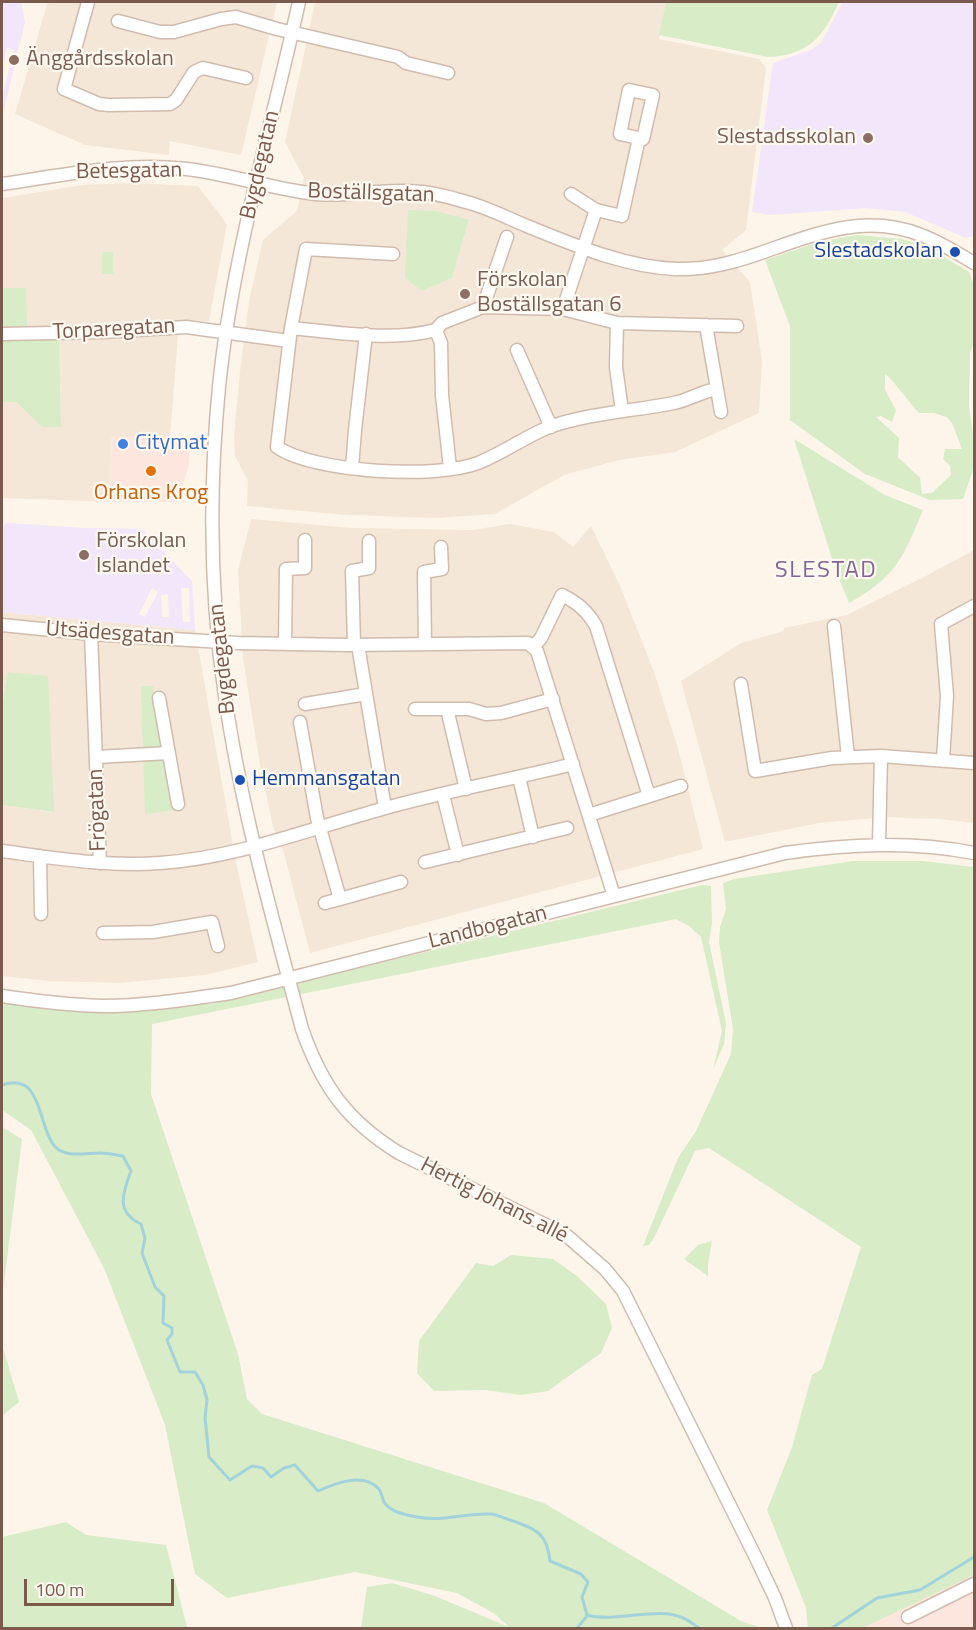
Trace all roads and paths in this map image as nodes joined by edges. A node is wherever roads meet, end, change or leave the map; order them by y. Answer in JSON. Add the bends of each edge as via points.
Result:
{"nodes":[{"id":1,"x":88,"y":2,"type":"edge"},
{"id":2,"x":299,"y":2,"type":"edge"},
{"id":3,"x":118,"y":21,"type":"dead end"},
{"id":4,"x":292,"y":33,"type":"junction"},
{"id":5,"x":448,"y":73,"type":"dead end"},
{"id":6,"x":246,"y":78,"type":"dead end"},
{"id":7,"x":639,"y":138,"type":"dead end"},
{"id":8,"x":256,"y":183,"type":"junction"},
{"id":9,"x":2,"y":184,"type":"edge"},
{"id":10,"x":571,"y":194,"type":"dead end"},
{"id":11,"x":596,"y":210,"type":"junction"},
{"id":12,"x":507,"y":237,"type":"dead end"},
{"id":13,"x":585,"y":248,"type":"junction"},
{"id":14,"x":393,"y":254,"type":"dead end"},
{"id":15,"x":975,"y":263,"type":"edge"},
{"id":16,"x":483,"y":307,"type":"junction"},
{"id":17,"x":563,"y":309,"type":"junction"},
{"id":18,"x":617,"y":323,"type":"junction"},
{"id":19,"x":706,"y":326,"type":"junction"},
{"id":20,"x":737,"y":326,"type":"dead end"},
{"id":21,"x":436,"y":330,"type":"junction"},
{"id":22,"x":226,"y":333,"type":"junction"},
{"id":23,"x":2,"y":334,"type":"edge"},
{"id":24,"x":366,"y":334,"type":"junction"},
{"id":25,"x":290,"y":335,"type":"junction"},
{"id":26,"x":518,"y":350,"type":"dead end"},
{"id":27,"x":717,"y":389,"type":"junction"},
{"id":28,"x":622,"y":411,"type":"junction"},
{"id":29,"x":721,"y":412,"type":"dead end"},
{"id":30,"x":551,"y":427,"type":"junction"},
{"id":31,"x":352,"y":468,"type":"junction"},
{"id":32,"x":450,"y":468,"type":"junction"},
{"id":33,"x":305,"y":540,"type":"dead end"},
{"id":34,"x":369,"y":541,"type":"dead end"},
{"id":35,"x":441,"y":547,"type":"dead end"},
{"id":36,"x":975,"y":606,"type":"edge"},
{"id":37,"x":2,"y":625,"type":"edge"},
{"id":38,"x":834,"y":626,"type":"dead end"},
{"id":39,"x":91,"y":634,"type":"junction"},
{"id":40,"x":219,"y":642,"type":"junction"},
{"id":41,"x":285,"y":644,"type":"junction"},
{"id":42,"x":425,"y":644,"type":"junction"},
{"id":43,"x":356,"y":645,"type":"junction"},
{"id":44,"x":534,"y":646,"type":"junction"},
{"id":45,"x":741,"y":684,"type":"dead end"},
{"id":46,"x":366,"y":694,"type":"junction"},
{"id":47,"x":159,"y":698,"type":"dead end"},
{"id":48,"x":553,"y":699,"type":"junction"},
{"id":49,"x":305,"y":704,"type":"dead end"},
{"id":50,"x":415,"y":709,"type":"dead end"},
{"id":51,"x":447,"y":709,"type":"junction"},
{"id":52,"x":300,"y":722,"type":"dead end"},
{"id":53,"x":169,"y":753,"type":"junction"},
{"id":54,"x":881,"y":756,"type":"junction"},
{"id":55,"x":96,"y":757,"type":"junction"},
{"id":56,"x":848,"y":757,"type":"junction"},
{"id":57,"x":943,"y":760,"type":"junction"},
{"id":58,"x":975,"y":763,"type":"edge"},
{"id":59,"x":573,"y":765,"type":"junction"},
{"id":60,"x":519,"y":777,"type":"junction"},
{"id":61,"x":681,"y":786,"type":"dead end"},
{"id":62,"x":466,"y":789,"type":"junction"},
{"id":63,"x":443,"y":795,"type":"junction"},
{"id":64,"x":649,"y":796,"type":"junction"},
{"id":65,"x":178,"y":804,"type":"dead end"},
{"id":66,"x":385,"y":808,"type":"junction"},
{"id":67,"x":589,"y":815,"type":"junction"},
{"id":68,"x":320,"y":827,"type":"junction"},
{"id":69,"x":567,"y":828,"type":"dead end"},
{"id":70,"x":533,"y":837,"type":"junction"},
{"id":71,"x":879,"y":844,"type":"junction"},
{"id":72,"x":255,"y":846,"type":"junction"},
{"id":73,"x":2,"y":851,"type":"edge"},
{"id":74,"x":975,"y":853,"type":"edge"},
{"id":75,"x":458,"y":855,"type":"junction"},
{"id":76,"x":40,"y":856,"type":"junction"},
{"id":77,"x":425,"y":862,"type":"dead end"},
{"id":78,"x":100,"y":863,"type":"junction"},
{"id":79,"x":401,"y":882,"type":"dead end"},
{"id":80,"x":614,"y":896,"type":"junction"},
{"id":81,"x":340,"y":899,"type":"junction"},
{"id":82,"x":325,"y":903,"type":"dead end"},
{"id":83,"x":41,"y":914,"type":"dead end"},
{"id":84,"x":103,"y":933,"type":"dead end"},
{"id":85,"x":218,"y":946,"type":"dead end"},
{"id":86,"x":289,"y":979,"type":"junction"},
{"id":87,"x":2,"y":996,"type":"edge"},
{"id":88,"x":975,"y":1584,"type":"edge"},
{"id":89,"x":908,"y":1617,"type":"dead end"},
{"id":90,"x":786,"y":1629,"type":"edge"}],
"edges":[{"from":1,"to":6,"type":"street","name":"Bygdegatan","via":[[64,89],[109,105],[170,104],[198,69]]},
{"from":2,"to":4,"type":"street","name":"Bygdegatan"},
{"from":3,"to":4,"type":"street","via":[[174,32],[236,17]]},
{"from":4,"to":5,"type":"street","via":[[398,57],[406,63]]},
{"from":4,"to":8,"type":"street","name":"Bygdegatan"},
{"from":7,"to":11,"type":"street","via":[[622,216]]},
{"from":8,"to":9,"type":"street","name":"Betesgatan","via":[[186,169],[127,168],[71,172]]},
{"from":8,"to":13,"type":"street","name":"Boställsgatan","via":[[318,194],[409,191],[446,197],[484,207]]},
{"from":8,"to":22,"type":"street","name":"Bygdegatan"},
{"from":10,"to":11,"type":"street"},
{"from":11,"to":13,"type":"street"},
{"from":12,"to":16,"type":"street"},
{"from":13,"to":15,"type":"street","name":"Boställsgatan","via":[[641,266],[678,269],[717,266],[838,227],[874,226],[920,234]]},
{"from":13,"to":17,"type":"street"},
{"from":14,"to":25,"type":"street","via":[[306,249]]},
{"from":16,"to":17,"type":"street"},
{"from":16,"to":21,"type":"street","via":[[442,323]]},
{"from":17,"to":18,"type":"street"},
{"from":18,"to":19,"type":"street"},
{"from":18,"to":28,"type":"street","via":[[616,367]]},
{"from":19,"to":20,"type":"street"},
{"from":19,"to":27,"type":"street"},
{"from":21,"to":24,"type":"street","via":[[421,334]]},
{"from":21,"to":32,"type":"street","via":[[441,343]]},
{"from":22,"to":23,"type":"street","name":"Torparegatan","via":[[186,327]]},
{"from":22,"to":25,"type":"street"},
{"from":22,"to":40,"type":"street","name":"Bygdegatan","via":[[213,494]]},
{"from":24,"to":25,"type":"street"},
{"from":24,"to":31,"type":"street"},
{"from":25,"to":31,"type":"street","via":[[277,447],[324,465]]},
{"from":26,"to":30,"type":"street"},
{"from":27,"to":28,"type":"street","via":[[678,402]]},
{"from":27,"to":29,"type":"street"},
{"from":28,"to":30,"type":"street"},
{"from":30,"to":32,"type":"street","via":[[476,463]]},
{"from":31,"to":32,"type":"street"},
{"from":33,"to":41,"type":"street","via":[[305,568],[285,570]]},
{"from":34,"to":43,"type":"street","via":[[369,568],[352,571]]},
{"from":35,"to":42,"type":"street","via":[[442,570],[424,572]]},
{"from":36,"to":57,"type":"street","via":[[941,624],[947,696]]},
{"from":37,"to":39,"type":"street","name":"Utsädesgatan"},
{"from":38,"to":56,"type":"street"},
{"from":39,"to":40,"type":"street","name":"Utsädesgatan"},
{"from":39,"to":55,"type":"street","name":"Frögatan"},
{"from":40,"to":41,"type":"street"},
{"from":40,"to":72,"type":"street","name":"Bygdegatan","via":[[231,738]]},
{"from":41,"to":43,"type":"street"},
{"from":42,"to":43,"type":"street"},
{"from":42,"to":44,"type":"street","via":[[522,642]]},
{"from":43,"to":46,"type":"street"},
{"from":44,"to":48,"type":"street"},
{"from":44,"to":64,"type":"street","via":[[559,593],[587,612],[596,626]]},
{"from":45,"to":56,"type":"street","via":[[750,772]]},
{"from":46,"to":49,"type":"street"},
{"from":46,"to":66,"type":"street"},
{"from":47,"to":53,"type":"street"},
{"from":48,"to":51,"type":"street","via":[[501,713]]},
{"from":48,"to":59,"type":"street"},
{"from":50,"to":51,"type":"street"},
{"from":51,"to":62,"type":"street"},
{"from":52,"to":68,"type":"street"},
{"from":53,"to":55,"type":"street","name":"Frögatan"},
{"from":53,"to":65,"type":"street"},
{"from":54,"to":56,"type":"street"},
{"from":54,"to":57,"type":"street"},
{"from":54,"to":71,"type":"street"},
{"from":55,"to":78,"type":"street","name":"Frögatan"},
{"from":57,"to":58,"type":"street"},
{"from":59,"to":60,"type":"street"},
{"from":59,"to":67,"type":"street"},
{"from":60,"to":62,"type":"street"},
{"from":60,"to":70,"type":"street"},
{"from":61,"to":64,"type":"street"},
{"from":62,"to":63,"type":"street"},
{"from":63,"to":66,"type":"street"},
{"from":63,"to":75,"type":"street"},
{"from":64,"to":67,"type":"street"},
{"from":66,"to":68,"type":"street"},
{"from":67,"to":80,"type":"street"},
{"from":68,"to":72,"type":"street"},
{"from":68,"to":81,"type":"street"},
{"from":69,"to":70,"type":"street"},
{"from":70,"to":75,"type":"street"},
{"from":71,"to":74,"type":"street","name":"Landbogatan"},
{"from":71,"to":80,"type":"street","name":"Landbogatan","via":[[785,853]]},
{"from":72,"to":78,"type":"street","via":[[161,863]]},
{"from":72,"to":86,"type":"street","name":"Bygdegatan"},
{"from":73,"to":76,"type":"street"},
{"from":75,"to":77,"type":"street"},
{"from":76,"to":78,"type":"street"},
{"from":76,"to":83,"type":"street"},
{"from":79,"to":81,"type":"street"},
{"from":80,"to":86,"type":"street","name":"Landbogatan"},
{"from":81,"to":82,"type":"street"},
{"from":84,"to":85,"type":"street","via":[[153,932],[212,922]]},
{"from":86,"to":87,"type":"street","name":"Landbogatan","via":[[231,993],[146,1004],[57,1004]]},
{"from":86,"to":90,"type":"street","name":"Hertig Johans allé","via":[[302,1029],[324,1082],[358,1124],[399,1153],[566,1235],[605,1269],[623,1291],[766,1579]]},
{"from":88,"to":89,"type":"street"}]}
